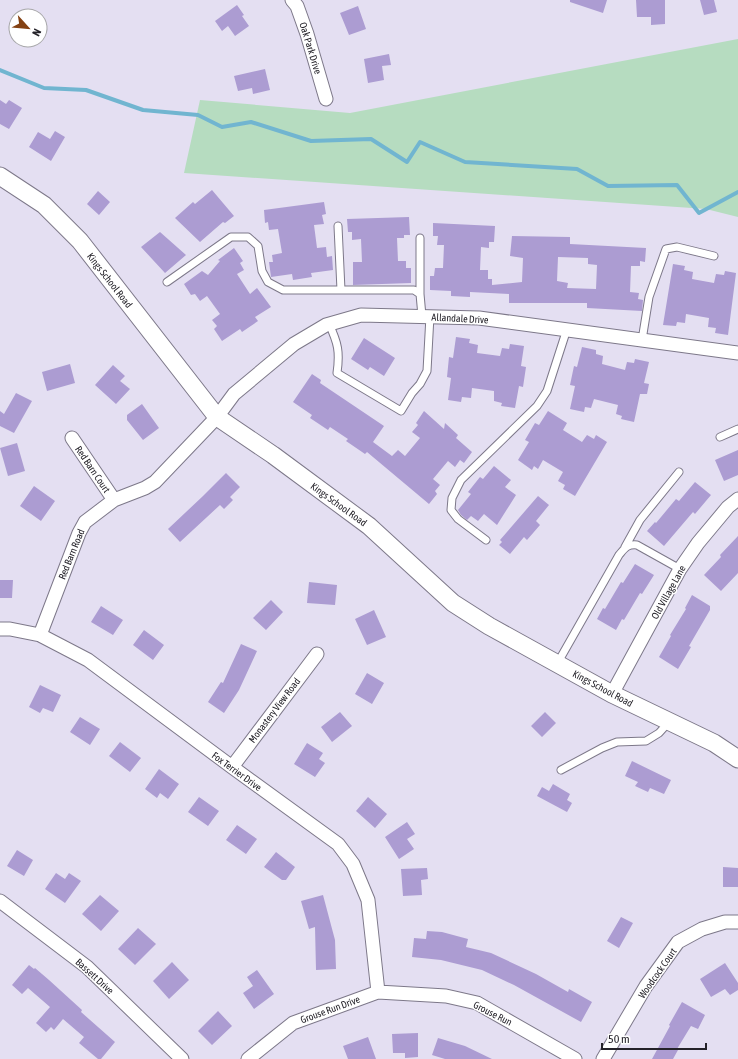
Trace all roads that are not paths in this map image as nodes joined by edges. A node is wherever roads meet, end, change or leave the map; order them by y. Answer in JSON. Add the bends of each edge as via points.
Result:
{"nodes":[{"id":1,"x":292,"y":0,"type":"edge"},
{"id":2,"x":326,"y":99,"type":"dead end"},
{"id":3,"x":0,"y":176,"type":"edge"},
{"id":4,"x":338,"y":226,"type":"dead end"},
{"id":5,"x":420,"y":238,"type":"dead end"},
{"id":6,"x":714,"y":256,"type":"dead end"},
{"id":7,"x":167,"y":282,"type":"dead end"},
{"id":8,"x":341,"y":290,"type":"junction"},
{"id":9,"x":420,"y":294,"type":"junction"},
{"id":10,"x":426,"y":316,"type":"junction"},
{"id":11,"x":329,"y":324,"type":"junction"},
{"id":12,"x":567,"y":329,"type":"junction"},
{"id":13,"x":642,"y":340,"type":"junction"},
{"id":14,"x":738,"y":353,"type":"edge"},
{"id":15,"x":217,"y":417,"type":"junction"},
{"id":16,"x":738,"y":429,"type":"edge"},
{"id":17,"x":720,"y":437,"type":"dead end"},
{"id":18,"x":72,"y":438,"type":"dead end"},
{"id":19,"x":679,"y":472,"type":"dead end"},
{"id":20,"x":738,"y":499,"type":"edge"},
{"id":21,"x":114,"y":500,"type":"junction"},
{"id":22,"x":486,"y":540,"type":"dead end"},
{"id":23,"x":625,"y":548,"type":"junction"},
{"id":24,"x":680,"y":569,"type":"junction"},
{"id":25,"x":0,"y":629,"type":"edge"},
{"id":26,"x":40,"y":635,"type":"junction"},
{"id":27,"x":317,"y":654,"type":"dead end"},
{"id":28,"x":557,"y":664,"type":"junction"},
{"id":29,"x":612,"y":694,"type":"junction"},
{"id":30,"x":670,"y":722,"type":"junction"},
{"id":31,"x":738,"y":759,"type":"edge"},
{"id":32,"x":232,"y":767,"type":"junction"},
{"id":33,"x":561,"y":770,"type":"dead end"},
{"id":34,"x":0,"y":901,"type":"edge"},
{"id":35,"x":738,"y":922,"type":"edge"},
{"id":36,"x":378,"y":992,"type":"junction"},
{"id":37,"x":182,"y":1059,"type":"edge"},
{"id":38,"x":248,"y":1059,"type":"edge"},
{"id":39,"x":575,"y":1059,"type":"edge"},
{"id":40,"x":603,"y":1059,"type":"edge"}],
"edges":[{"from":1,"to":2,"type":"street","name":"Oak Park Drive","via":[[297,6],[307,34]]},
{"from":3,"to":15,"type":"street","name":"Kings School Road","via":[[44,205],[80,241]]},
{"from":4,"to":8,"type":"lane"},
{"from":5,"to":9,"type":"lane"},
{"from":6,"to":13,"type":"lane","via":[[677,247],[666,249],[648,297]]},
{"from":7,"to":8,"type":"lane","via":[[231,237],[248,237],[258,246],[262,271],[268,282],[283,290]]},
{"from":8,"to":9,"type":"lane","via":[[414,290]]},
{"from":9,"to":10,"type":"lane"},
{"from":10,"to":11,"type":"street","name":"Allandale Drive","via":[[361,315]]},
{"from":10,"to":11,"type":"lane","via":[[427,371],[401,411],[337,373],[339,353]]},
{"from":10,"to":12,"type":"street","name":"Allandale Drive","via":[[479,318]]},
{"from":11,"to":15,"type":"street","name":"Allandale Drive","via":[[294,344],[234,394]]},
{"from":12,"to":13,"type":"street","name":"Allandale Drive"},
{"from":12,"to":22,"type":"lane","via":[[547,391],[537,406],[461,480],[452,498],[452,510],[458,519]]},
{"from":13,"to":14,"type":"street","name":"Allandale Drive"},
{"from":15,"to":21,"type":"street","name":"Red Barn Road","via":[[155,482]]},
{"from":15,"to":28,"type":"street","name":"Kings School Road","via":[[369,526],[453,604]]},
{"from":16,"to":17,"type":"lane"},
{"from":18,"to":21,"type":"street","name":"Red Barn Court"},
{"from":19,"to":23,"type":"lane","via":[[640,520]]},
{"from":20,"to":24,"type":"street","name":"Old Village Lane","via":[[728,507],[698,543]]},
{"from":21,"to":26,"type":"street","name":"Red Barn Road","via":[[85,522]]},
{"from":23,"to":24,"type":"lane","via":[[631,544],[638,545]]},
{"from":23,"to":28,"type":"lane"},
{"from":24,"to":29,"type":"street","name":"Old Village Lane"},
{"from":25,"to":26,"type":"street","name":"Fox Terrier Drive"},
{"from":26,"to":32,"type":"street","name":"Fox Terrier Drive","via":[[88,660]]},
{"from":27,"to":32,"type":"street","name":"Monastery View Road"},
{"from":28,"to":29,"type":"street","name":"Kings School Road"},
{"from":29,"to":30,"type":"street","name":"Kings School Road"},
{"from":30,"to":31,"type":"street","name":"Kings School Road","via":[[714,743]]},
{"from":30,"to":33,"type":"lane","via":[[646,741],[617,742]]},
{"from":32,"to":36,"type":"street","name":"Fox Terrier Drive","via":[[338,844],[353,864],[368,900]]},
{"from":34,"to":37,"type":"street","name":"Bassett Drive","via":[[87,967]]},
{"from":35,"to":40,"type":"street","name":"Woodcock Court","via":[[725,922],[702,929],[678,942],[646,986]]},
{"from":36,"to":38,"type":"street","name":"Grouse Run Drive","via":[[293,1023]]},
{"from":36,"to":39,"type":"street","name":"Grouse Run","via":[[446,996],[477,1003]]}]}
